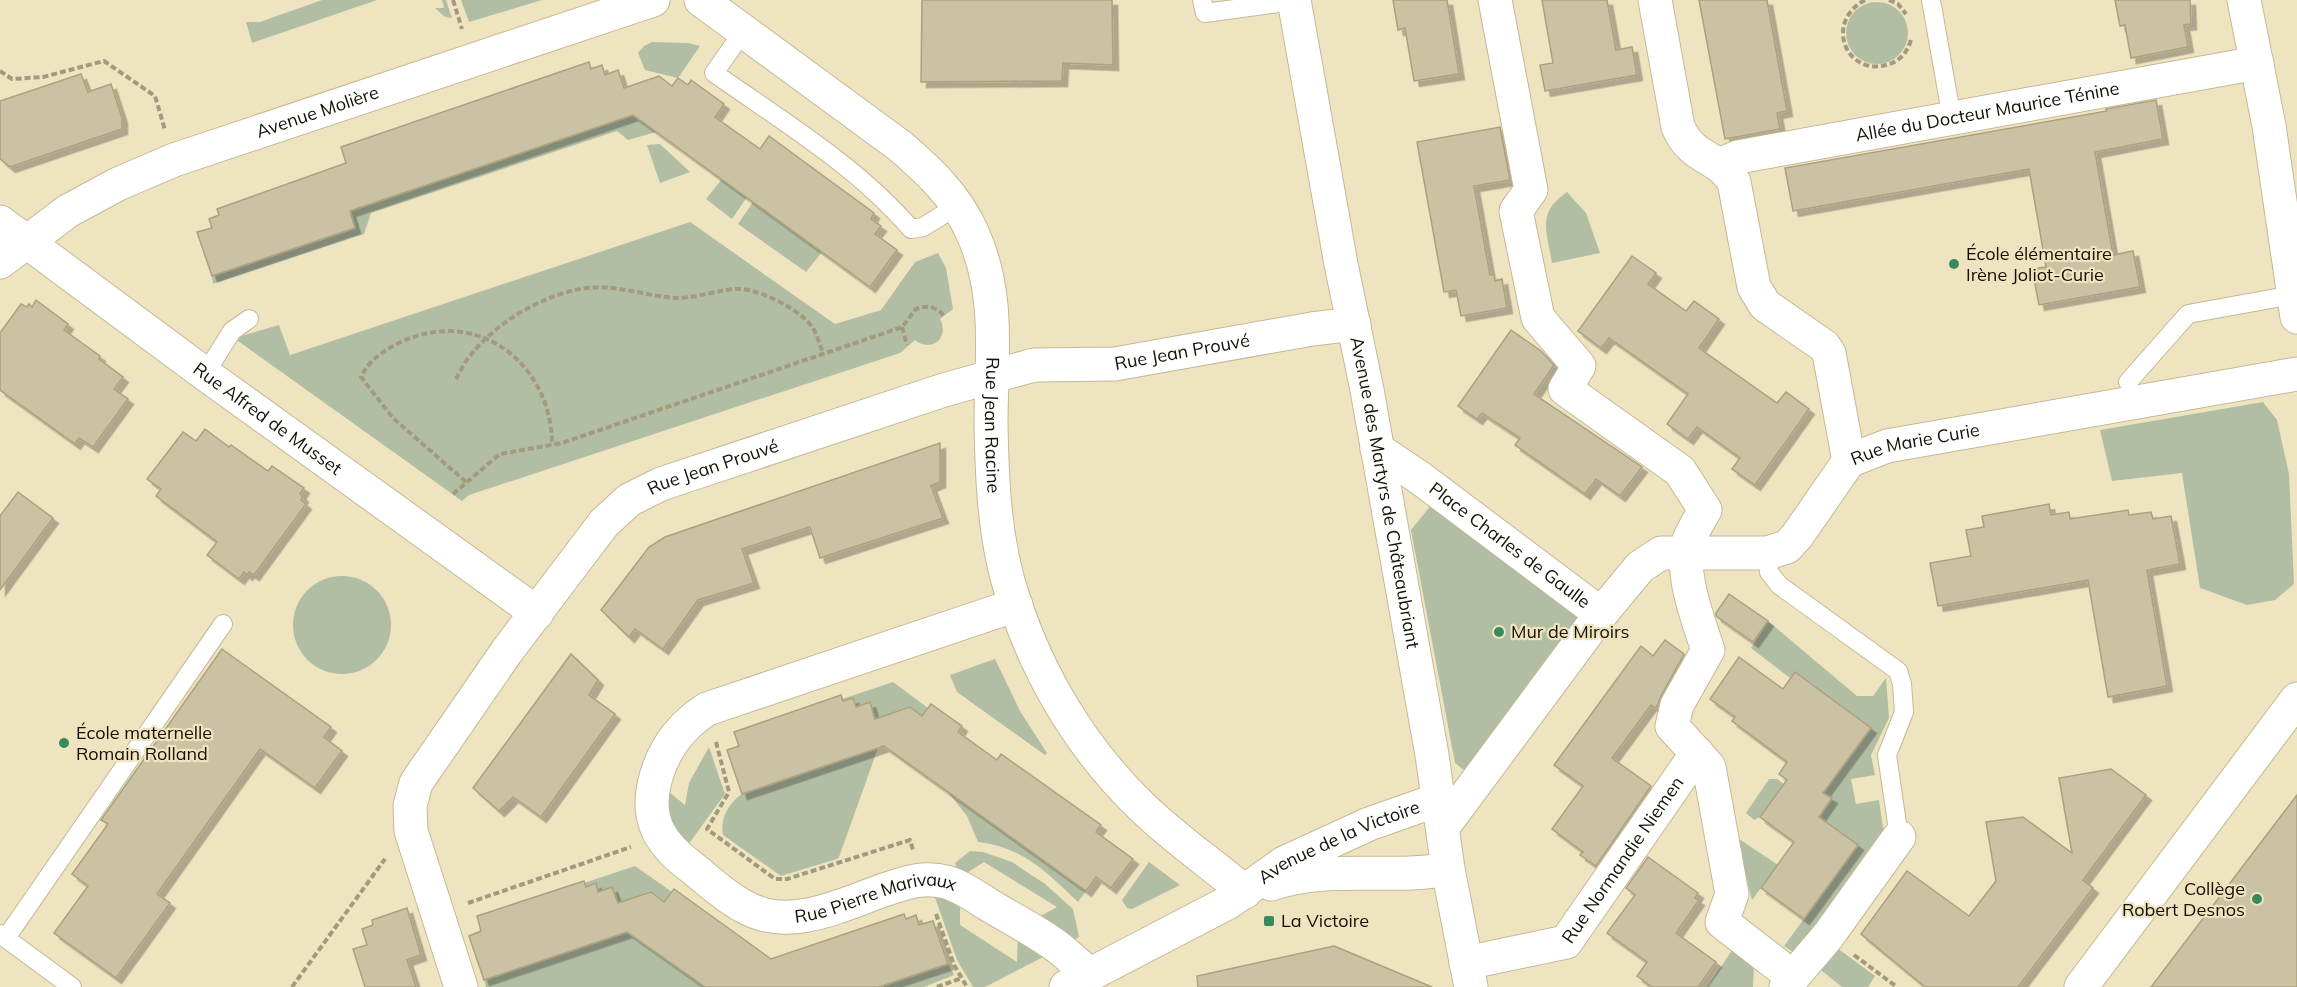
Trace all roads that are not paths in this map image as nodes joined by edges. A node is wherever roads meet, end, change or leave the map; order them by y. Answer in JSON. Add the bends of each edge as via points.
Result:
{"nodes":[{"id":1,"x":653,"y":0,"type":"edge"},
{"id":2,"x":701,"y":0,"type":"edge"},
{"id":3,"x":1202,"y":0,"type":"edge"},
{"id":4,"x":1294,"y":0,"type":"edge"},
{"id":5,"x":1495,"y":0,"type":"edge"},
{"id":6,"x":1655,"y":0,"type":"edge"},
{"id":7,"x":1931,"y":0,"type":"edge"},
{"id":8,"x":2244,"y":0,"type":"edge"},
{"id":9,"x":743,"y":32,"type":"junction"},
{"id":10,"x":2257,"y":63,"type":"junction"},
{"id":11,"x":1952,"y":119,"type":"junction"},
{"id":12,"x":2283,"y":123,"type":"edge"},
{"id":13,"x":1719,"y":165,"type":"junction"},
{"id":14,"x":957,"y":206,"type":"junction"},
{"id":15,"x":0,"y":222,"type":"edge"},
{"id":16,"x":27,"y":241,"type":"junction"},
{"id":17,"x":0,"y":262,"type":"edge"},
{"id":18,"x":2295,"y":306,"type":"edge"},
{"id":19,"x":249,"y":320,"type":"dead end"},
{"id":20,"x":1354,"y":324,"type":"junction"},
{"id":21,"x":205,"y":374,"type":"junction"},
{"id":22,"x":2297,"y":374,"type":"edge"},
{"id":23,"x":994,"y":376,"type":"junction"},
{"id":24,"x":2128,"y":382,"type":"dead end"},
{"id":25,"x":1377,"y":448,"type":"junction"},
{"id":26,"x":1849,"y":461,"type":"junction"},
{"id":27,"x":1688,"y":552,"type":"junction"},
{"id":28,"x":1767,"y":553,"type":"junction"},
{"id":29,"x":1016,"y":605,"type":"junction"},
{"id":30,"x":537,"y":613,"type":"junction"},
{"id":31,"x":1601,"y":614,"type":"junction"},
{"id":32,"x":223,"y":624,"type":"dead end"},
{"id":33,"x":2297,"y":699,"type":"edge"},
{"id":34,"x":1697,"y":753,"type":"junction"},
{"id":35,"x":1441,"y":813,"type":"junction"},
{"id":36,"x":1899,"y":837,"type":"joint"},
{"id":37,"x":1448,"y":869,"type":"junction"},
{"id":38,"x":1245,"y":892,"type":"junction"},
{"id":39,"x":3,"y":936,"type":"edge"},
{"id":40,"x":1468,"y":975,"type":"edge"},
{"id":41,"x":1078,"y":981,"type":"edge"},
{"id":42,"x":1789,"y":982,"type":"edge"},
{"id":43,"x":72,"y":987,"type":"edge"},
{"id":44,"x":461,"y":987,"type":"edge"},
{"id":45,"x":2081,"y":987,"type":"edge"}],
"edges":[{"from":1,"to":16,"type":"street","name":"Avenue Molière","via":[[174,160],[104,190]]},
{"from":2,"to":9,"type":"street","name":"Rue Jean Racine"},
{"from":3,"to":4,"type":"lane","via":[[1205,13]]},
{"from":4,"to":20,"type":"street","name":"Avenue des Martyrs de Châteaubriant"},
{"from":5,"to":27,"type":"street","name":"Rue Normandie Niemen","via":[[1531,190],[1516,211],[1538,318],[1579,366],[1565,389],[1680,471],[1705,510],[1689,540]]},
{"from":6,"to":13,"type":"street","via":[[1678,127],[1695,152]]},
{"from":7,"to":11,"type":"lane"},
{"from":8,"to":10,"type":"street"},
{"from":9,"to":14,"type":"street","name":"Rue Jean Racine","via":[[900,146],[928,170]]},
{"from":9,"to":14,"type":"lane","via":[[714,73],[882,197],[911,229],[923,227]]},
{"from":10,"to":11,"type":"street","name":"Allée du Docteur Maurice Ténine"},
{"from":10,"to":12,"type":"street"},
{"from":11,"to":13,"type":"street","name":"Allée du Docteur Maurice Ténine","via":[[1738,158]]},
{"from":12,"to":18,"type":"street"},
{"from":13,"to":26,"type":"street","via":[[1737,191],[1754,286],[1760,297],[1765,305],[1829,353]]},
{"from":14,"to":23,"type":"street","name":"Rue Jean Racine","via":[[972,232],[985,271],[994,331]]},
{"from":15,"to":16,"type":"street","name":"Rue Alfred de Musset"},
{"from":16,"to":17,"type":"street","name":"Avenue Molière"},
{"from":16,"to":21,"type":"street","name":"Rue Alfred de Musset"},
{"from":18,"to":24,"type":"lane","via":[[2188,314]]},
{"from":19,"to":21,"type":"lane","via":[[232,331]]},
{"from":20,"to":23,"type":"street","name":"Rue Jean Prouvé","via":[[1115,364],[1034,365]]},
{"from":20,"to":25,"type":"street","name":"Avenue des Martyrs de Châteaubriant"},
{"from":21,"to":30,"type":"street","name":"Rue Alfred de Musset"},
{"from":22,"to":26,"type":"street","name":"Rue Marie Curie","via":[[1887,446]]},
{"from":23,"to":29,"type":"street","name":"Rue Jean Racine","via":[[991,423],[995,512]]},
{"from":23,"to":30,"type":"street","name":"Rue Jean Prouvé","via":[[644,490],[604,523]]},
{"from":25,"to":31,"type":"street","name":"Place Charles de Gaulle"},
{"from":25,"to":35,"type":"street","name":"Avenue des Martyrs de Châteaubriant"},
{"from":26,"to":28,"type":"street","name":"Rue Marie Curie","via":[[1793,542]]},
{"from":27,"to":28,"type":"street","name":"Rue Marie Curie"},
{"from":27,"to":31,"type":"street","name":"Rue Marie Curie","via":[[1661,553],[1647,561]]},
{"from":27,"to":34,"type":"street","name":"Rue Normandie Niemen","via":[[1689,586],[1708,650],[1677,705],[1672,726]]},
{"from":28,"to":36,"type":"lane","via":[[1769,572],[1779,585],[1898,671],[1904,712],[1887,755]]},
{"from":29,"to":38,"type":"street","name":"Rue Jean Racine","via":[[1069,720],[1103,765],[1141,806]]},
{"from":29,"to":41,"type":"street","name":"Rue Pierre Marivaux","via":[[707,709],[680,730],[666,752],[654,786],[653,818],[660,837],[675,855],[743,907],[762,915],[815,914],[906,882],[949,882],[1058,947]]},
{"from":30,"to":44,"type":"street","name":"Rue Jean Prouvé","via":[[420,775],[410,806],[414,844]]},
{"from":31,"to":35,"type":"street","name":"Place Charles de Gaulle"},
{"from":32,"to":39,"type":"lane"},
{"from":33,"to":45,"type":"street"},
{"from":34,"to":40,"type":"street","name":"Rue Normandie Niemen","via":[[1566,942]]},
{"from":34,"to":42,"type":"street","name":"Rue Normandie Niemen","via":[[1709,767],[1732,894],[1722,922]]},
{"from":35,"to":37,"type":"street","name":"Avenue des Martyrs de Châteaubriant"},
{"from":35,"to":38,"type":"street","name":"Avenue de la Victoire","via":[[1369,824],[1284,863]]},
{"from":36,"to":42,"type":"street","via":[[1828,936]]},
{"from":37,"to":38,"type":"street","name":"Avenue de la Victoire","via":[[1335,872],[1290,878]]},
{"from":37,"to":40,"type":"street","name":"Avenue des Martyrs de Châteaubriant"},
{"from":38,"to":41,"type":"street","name":"Avenue de la Victoire"},
{"from":39,"to":43,"type":"lane"}]}
